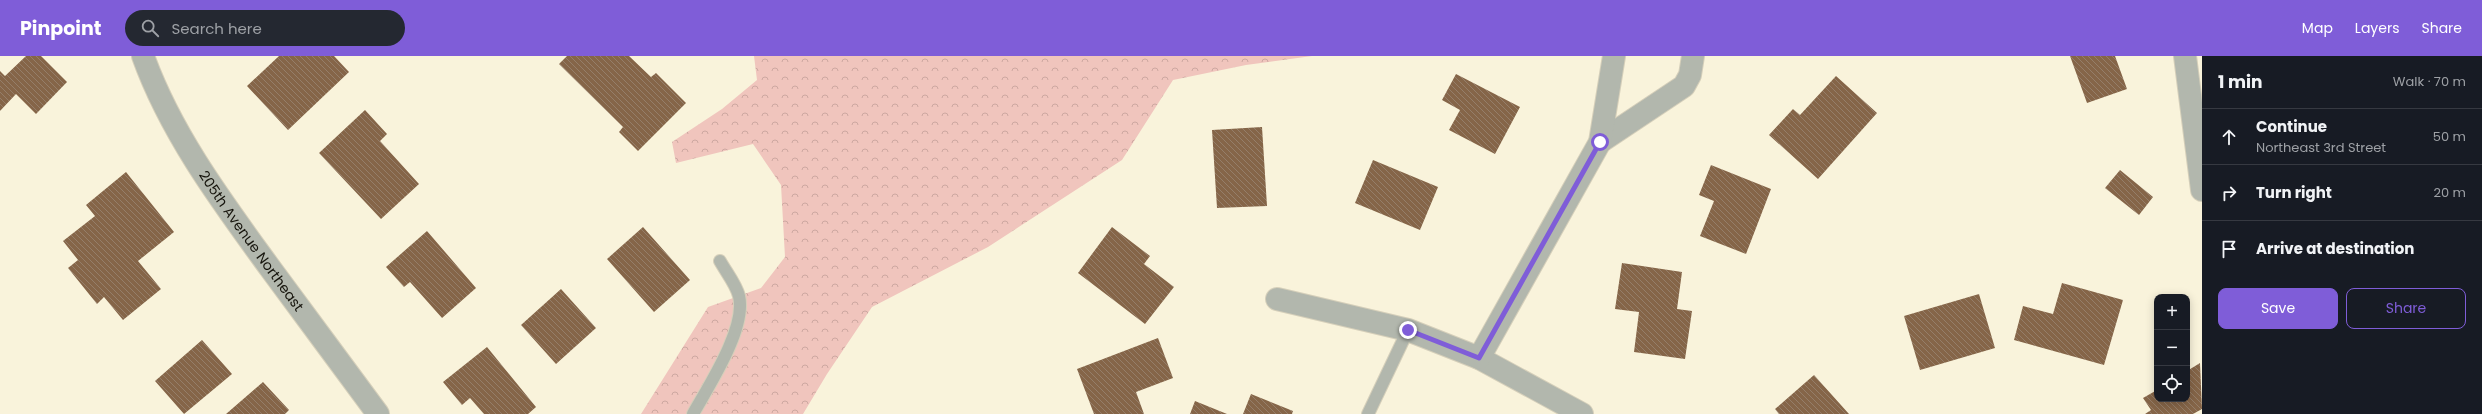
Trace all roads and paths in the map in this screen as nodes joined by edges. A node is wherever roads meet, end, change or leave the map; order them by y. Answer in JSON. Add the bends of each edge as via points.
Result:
{"nodes":[{"id":1,"x":143,"y":56,"type":"edge"},
{"id":2,"x":1614,"y":56,"type":"edge"},
{"id":3,"x":1693,"y":56,"type":"edge"},
{"id":4,"x":2185,"y":56,"type":"edge"},
{"id":5,"x":1600,"y":142,"type":"junction"},
{"id":6,"x":2202,"y":190,"type":"edge"},
{"id":7,"x":720,"y":261,"type":"dead end"},
{"id":8,"x":1277,"y":299,"type":"dead end"},
{"id":9,"x":1408,"y":330,"type":"junction"},
{"id":10,"x":1479,"y":358,"type":"junction"},
{"id":11,"x":378,"y":414,"type":"edge"},
{"id":12,"x":693,"y":414,"type":"edge"},
{"id":13,"x":1368,"y":414,"type":"edge"},
{"id":14,"x":1582,"y":414,"type":"edge"}],
"edges":[{"from":1,"to":11,"type":"street","name":"205th Avenue Northeast","via":[[156,90],[198,166]]},
{"from":2,"to":5,"type":"street"},
{"from":3,"to":5,"type":"street","via":[[1690,75],[1684,86]]},
{"from":4,"to":6,"type":"street"},
{"from":5,"to":10,"type":"street"},
{"from":7,"to":12,"type":"lane","via":[[739,296],[739,311],[729,350]]},
{"from":8,"to":9,"type":"street"},
{"from":9,"to":10,"type":"street"},
{"from":9,"to":13,"type":"lane"},
{"from":10,"to":14,"type":"street"}]}
